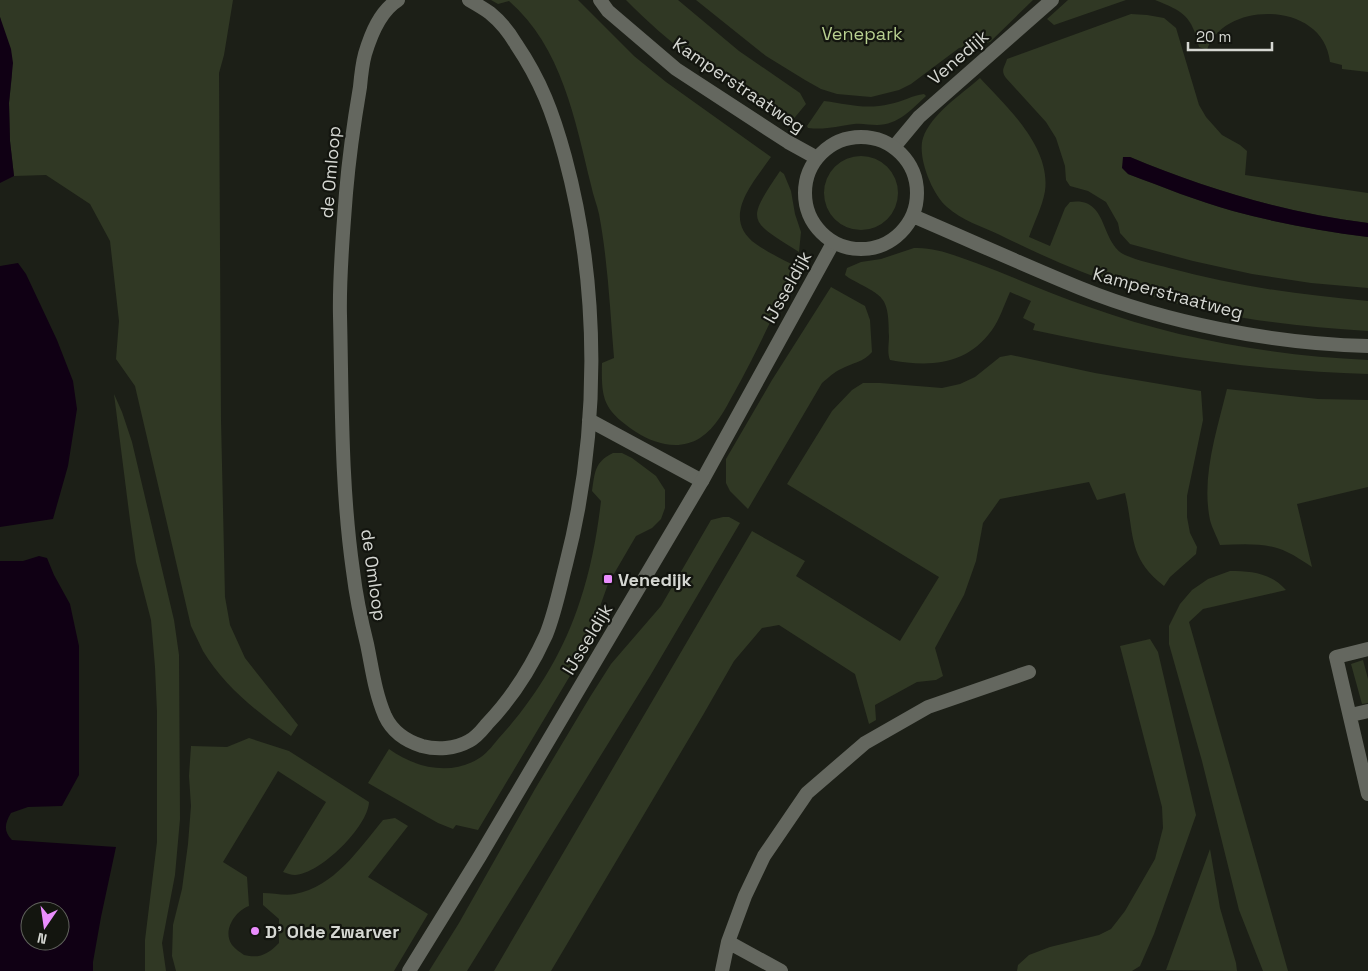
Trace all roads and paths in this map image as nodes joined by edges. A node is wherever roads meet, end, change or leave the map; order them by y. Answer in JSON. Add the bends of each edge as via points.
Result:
{"nodes":[{"id":1,"x":398,"y":0,"type":"edge"},
{"id":2,"x":469,"y":0,"type":"edge"},
{"id":3,"x":600,"y":0,"type":"edge"},
{"id":4,"x":1052,"y":0,"type":"edge"},
{"id":5,"x":894,"y":147,"type":"junction"},
{"id":6,"x":817,"y":158,"type":"junction"},
{"id":7,"x":913,"y":216,"type":"junction"},
{"id":8,"x":833,"y":242,"type":"junction"},
{"id":9,"x":1368,"y":346,"type":"edge"},
{"id":10,"x":589,"y":420,"type":"junction"},
{"id":11,"x":702,"y":481,"type":"junction"},
{"id":12,"x":1368,"y":649,"type":"edge"},
{"id":13,"x":1029,"y":672,"type":"dead end"},
{"id":14,"x":1368,"y":711,"type":"edge"},
{"id":15,"x":1350,"y":716,"type":"junction"},
{"id":16,"x":1368,"y":794,"type":"edge"},
{"id":17,"x":728,"y":942,"type":"junction"},
{"id":18,"x":410,"y":971,"type":"edge"},
{"id":19,"x":722,"y":971,"type":"edge"},
{"id":20,"x":781,"y":971,"type":"edge"}],
"edges":[{"from":1,"to":10,"type":"street","name":"de Omloop","via":[[387,6],[365,55],[349,164],[340,303],[343,452],[352,567],[374,682],[386,717],[402,737],[433,749],[468,742],[513,695],[547,633],[559,590],[574,534]]},
{"from":2,"to":10,"type":"street","name":"de Omloop","via":[[488,11],[511,36],[543,90],[559,134],[586,254],[591,324]]},
{"from":3,"to":6,"type":"street","name":"Kamperstraatweg","via":[[608,11],[676,69]]},
{"from":4,"to":5,"type":"street","name":"Venedijk","via":[[919,117]]},
{"from":5,"to":6,"type":"street","via":[[865,136],[846,138],[830,145]]},
{"from":5,"to":7,"type":"street","via":[[911,164],[916,181],[917,200]]},
{"from":6,"to":8,"type":"street","via":[[808,172],[804,190],[806,207],[812,222]]},
{"from":7,"to":8,"type":"street","via":[[900,233],[871,248],[855,249]]},
{"from":7,"to":9,"type":"street","name":"Kamperstraatweg","via":[[1081,288],[1134,306],[1243,333]]},
{"from":8,"to":11,"type":"street","name":"IJsseldijk"},
{"from":10,"to":11,"type":"street"},
{"from":11,"to":18,"type":"street","name":"IJsseldijk"},
{"from":12,"to":15,"type":"street","via":[[1336,656]]},
{"from":13,"to":17,"type":"street","via":[[928,707],[865,743],[807,793],[764,856]]},
{"from":14,"to":15,"type":"street"},
{"from":15,"to":16,"type":"street"},
{"from":17,"to":19,"type":"street"},
{"from":17,"to":20,"type":"street"}]}
